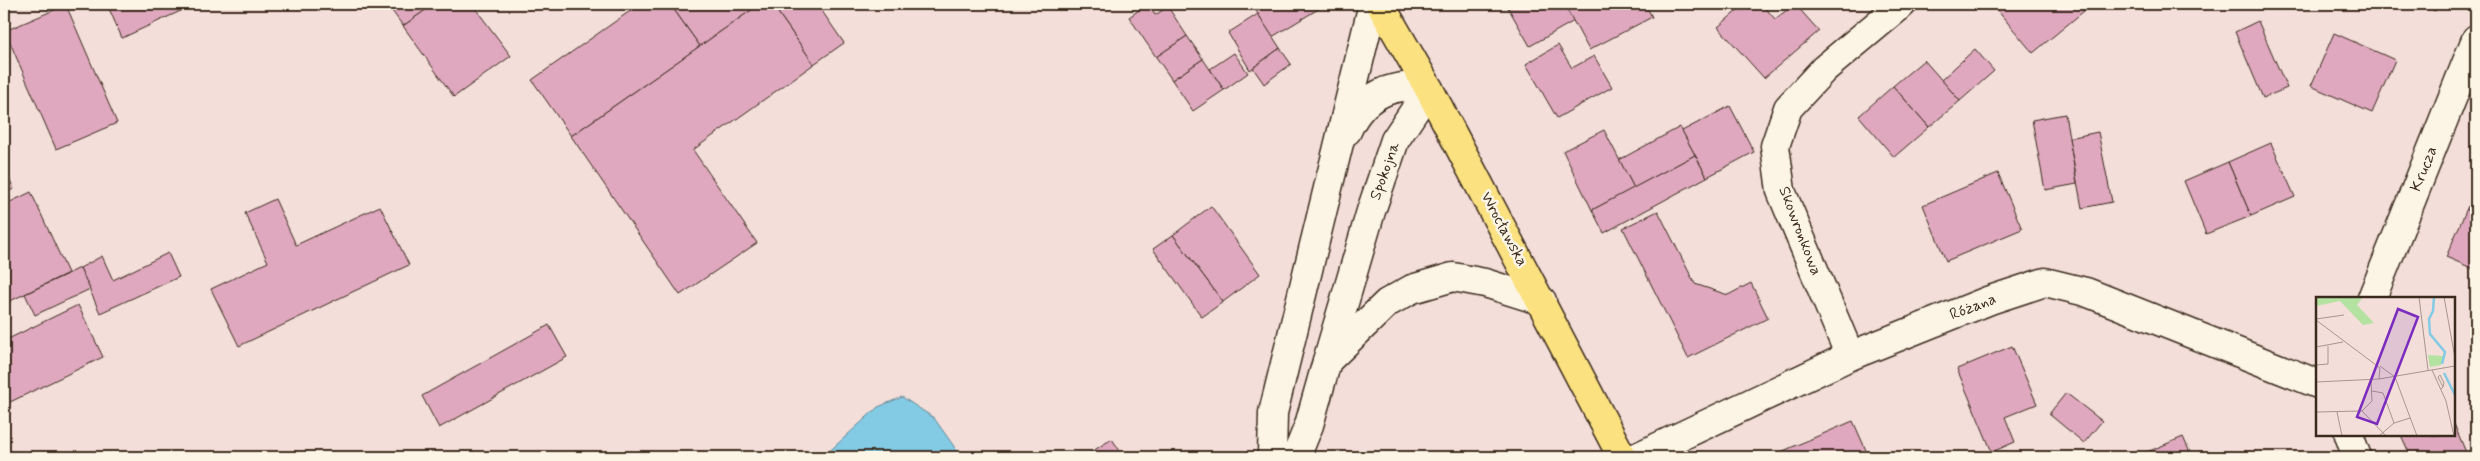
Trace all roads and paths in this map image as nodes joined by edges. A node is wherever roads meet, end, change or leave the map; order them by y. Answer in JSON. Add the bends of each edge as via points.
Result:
{"nodes":[{"id":1,"x":1373,"y":4,"type":"edge"},
{"id":2,"x":1380,"y":4,"type":"edge"},
{"id":3,"x":1902,"y":4,"type":"edge"},
{"id":4,"x":2476,"y":39,"type":"edge"},
{"id":5,"x":1429,"y":90,"type":"junction"},
{"id":6,"x":1334,"y":162,"type":"junction"},
{"id":7,"x":2372,"y":297,"type":"edge"},
{"id":8,"x":1542,"y":301,"type":"junction"},
{"id":9,"x":1850,"y":356,"type":"junction"},
{"id":10,"x":1327,"y":362,"type":"junction"},
{"id":11,"x":2316,"y":383,"type":"edge"},
{"id":12,"x":2349,"y":436,"type":"edge"},
{"id":13,"x":1272,"y":457,"type":"edge"},
{"id":14,"x":1296,"y":457,"type":"edge"},
{"id":15,"x":1622,"y":457,"type":"edge"},
{"id":16,"x":1637,"y":457,"type":"edge"},
{"id":17,"x":2358,"y":457,"type":"edge"}],
"edges":[{"from":1,"to":6,"type":"street"},
{"from":2,"to":5,"type":"main road","name":"Wrocławska"},
{"from":3,"to":9,"type":"street","name":"Skowronkowa","via":[[1824,69],[1788,108],[1775,146],[1781,191]]},
{"from":4,"to":7,"type":"street","name":"Krucza"},
{"from":5,"to":6,"type":"street","via":[[1402,86],[1373,97],[1348,127]]},
{"from":5,"to":8,"type":"main road","name":"Wrocławska"},
{"from":5,"to":10,"type":"street","name":"Spokojna","via":[[1395,140]]},
{"from":6,"to":13,"type":"street","via":[[1273,413]]},
{"from":8,"to":10,"type":"street","name":"Spokojna","via":[[1485,283],[1453,277],[1412,289],[1387,302]]},
{"from":8,"to":15,"type":"main road","name":"Wrocławska"},
{"from":9,"to":11,"type":"street","name":"Różana","via":[[2044,282],[2086,292]]},
{"from":9,"to":16,"type":"street","name":"Różana"},
{"from":10,"to":14,"type":"street","name":"Spokojna"},
{"from":12,"to":17,"type":"street"}]}
